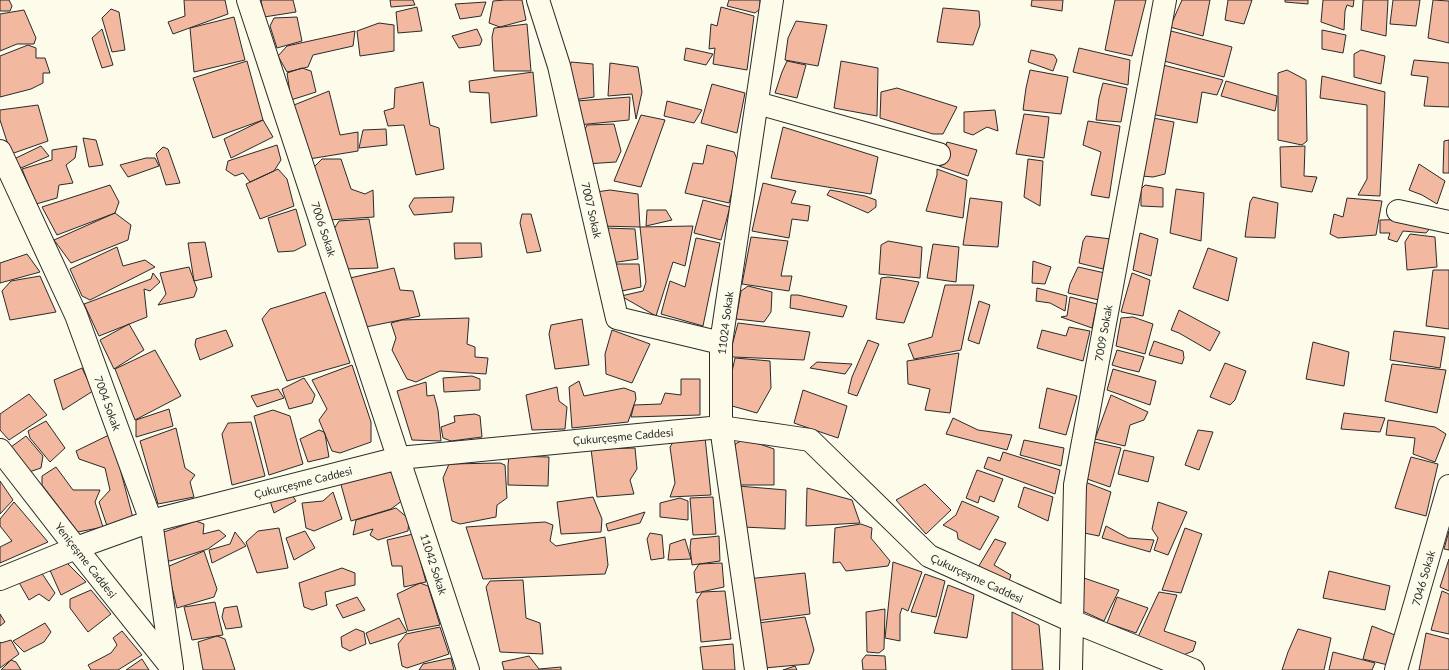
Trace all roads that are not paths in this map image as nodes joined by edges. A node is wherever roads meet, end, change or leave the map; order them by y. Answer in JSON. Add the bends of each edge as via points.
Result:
{"nodes":[{"id":1,"x":248,"y":0,"type":"edge"},
{"id":2,"x":538,"y":0,"type":"edge"},
{"id":3,"x":772,"y":0,"type":"edge"},
{"id":4,"x":1165,"y":0,"type":"edge"},
{"id":5,"x":757,"y":103,"type":"junction"},
{"id":6,"x":0,"y":151,"type":"edge"},
{"id":7,"x":939,"y":154,"type":"dead end"},
{"id":8,"x":1398,"y":211,"type":"dead end"},
{"id":9,"x":1449,"y":222,"type":"edge"},
{"id":10,"x":721,"y":343,"type":"junction"},
{"id":11,"x":721,"y":427,"type":"junction"},
{"id":12,"x":0,"y":450,"type":"edge"},
{"id":13,"x":399,"y":458,"type":"junction"},
{"id":14,"x":1449,"y":486,"type":"edge"},
{"id":15,"x":151,"y":521,"type":"junction"},
{"id":16,"x":76,"y":548,"type":"junction"},
{"id":17,"x":0,"y":579,"type":"edge"},
{"id":18,"x":1072,"y":621,"type":"junction"},
{"id":19,"x":172,"y":669,"type":"edge"},
{"id":20,"x":468,"y":670,"type":"edge"},
{"id":21,"x":756,"y":670,"type":"edge"},
{"id":22,"x":1071,"y":670,"type":"edge"},
{"id":23,"x":1193,"y":670,"type":"edge"},
{"id":24,"x":1396,"y":670,"type":"edge"}],
"edges":[{"from":1,"to":13,"type":"street","name":"7006 Sokak"},
{"from":2,"to":10,"type":"street","name":"7007 Sokak","via":[[559,66],[617,318]]},
{"from":3,"to":5,"type":"street","name":"11024 Sokak"},
{"from":4,"to":18,"type":"street","name":"7009 Sokak","via":[[1075,485]]},
{"from":5,"to":7,"type":"street"},
{"from":5,"to":10,"type":"street","name":"11024 Sokak"},
{"from":6,"to":15,"type":"street","name":"7004 Sokak","via":[[76,315]]},
{"from":8,"to":9,"type":"street"},
{"from":10,"to":11,"type":"street","name":"11024 Sokak"},
{"from":11,"to":13,"type":"street","name":"Çukurçeşme Caddesi"},
{"from":11,"to":18,"type":"street","name":"Çukurçeşme Caddesi","via":[[810,440],[929,556]]},
{"from":11,"to":21,"type":"street","name":"11024 Sokak"},
{"from":12,"to":16,"type":"street","name":"Yeniçeşme Caddesi"},
{"from":13,"to":15,"type":"street","name":"Çukurçeşme Caddesi"},
{"from":13,"to":20,"type":"street","name":"11042 Sokak"},
{"from":14,"to":24,"type":"street","name":"7046 Sokak"},
{"from":15,"to":16,"type":"street","name":"Çukurçeşme Caddesi"},
{"from":15,"to":19,"type":"street","name":"7004 Sokak"},
{"from":16,"to":17,"type":"street","name":"Çukurçeşme Caddesi"},
{"from":16,"to":19,"type":"street","name":"Yeniçeşme Caddesi"},
{"from":18,"to":22,"type":"street","name":"7009 Sokak"},
{"from":18,"to":23,"type":"street","name":"Çukurçeşme Caddesi"}]}
